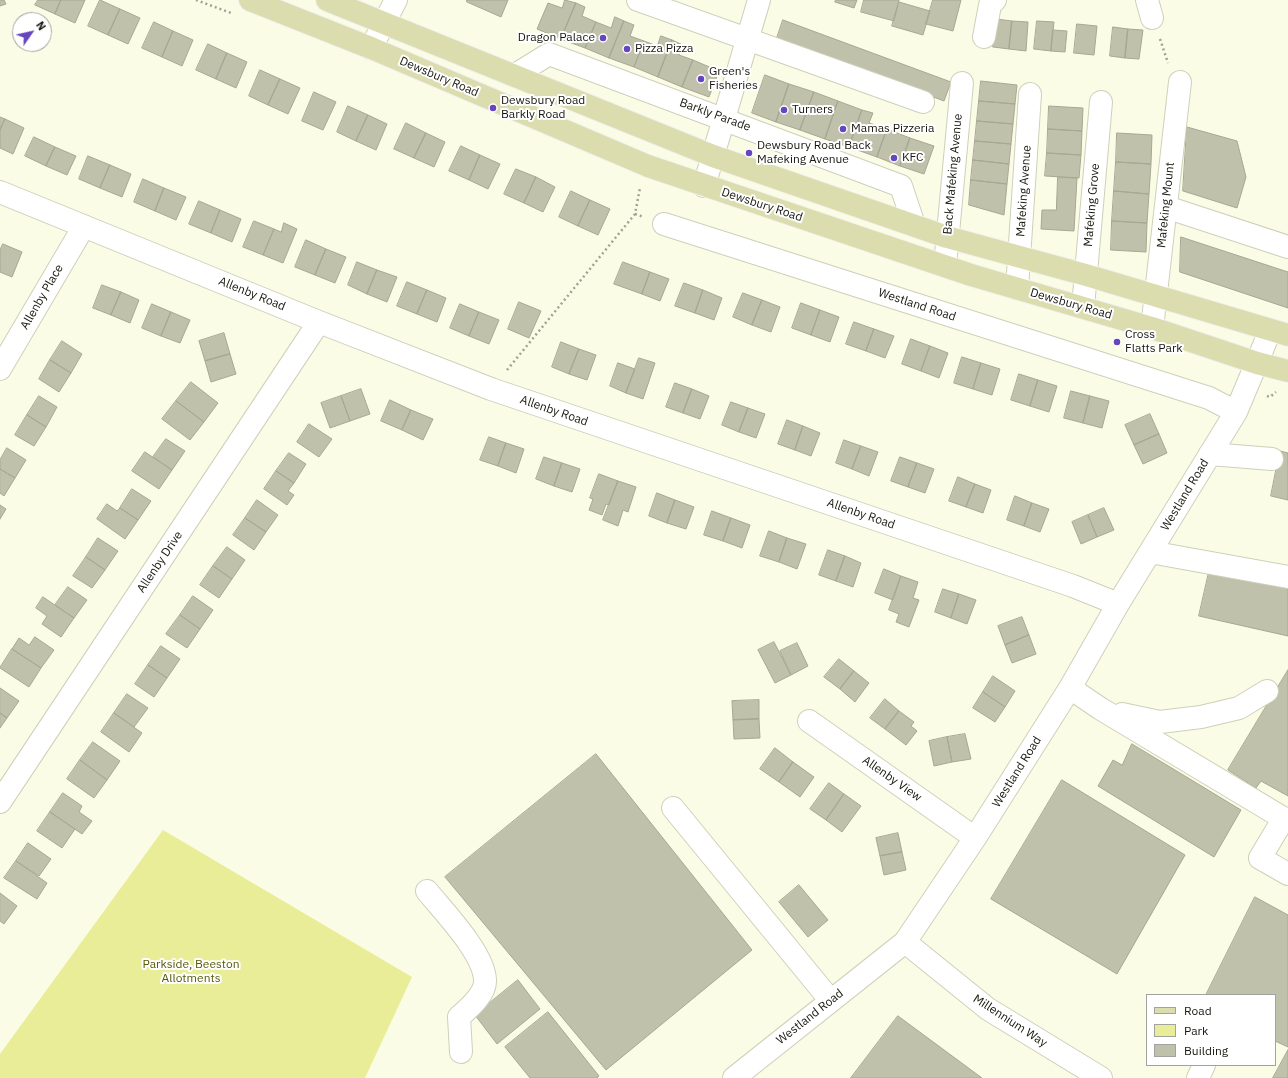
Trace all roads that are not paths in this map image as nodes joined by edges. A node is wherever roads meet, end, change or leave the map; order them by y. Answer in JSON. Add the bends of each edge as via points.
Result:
{"nodes":[{"id":1,"x":250,"y":0,"type":"edge"},
{"id":2,"x":327,"y":0,"type":"edge"},
{"id":3,"x":396,"y":0,"type":"edge"},
{"id":4,"x":638,"y":0,"type":"edge"},
{"id":5,"x":759,"y":0,"type":"edge"},
{"id":6,"x":995,"y":0,"type":"edge"},
{"id":7,"x":384,"y":23,"type":"junction"},
{"id":8,"x":984,"y":37,"type":"dead end"},
{"id":9,"x":748,"y":40,"type":"junction"},
{"id":10,"x":371,"y":48,"type":"junction"},
{"id":11,"x":515,"y":75,"type":"junction"},
{"id":12,"x":1180,"y":82,"type":"road end"},
{"id":13,"x":962,"y":84,"type":"dead end"},
{"id":14,"x":1030,"y":94,"type":"dead end"},
{"id":15,"x":923,"y":102,"type":"dead end"},
{"id":16,"x":1101,"y":102,"type":"dead end"},
{"id":17,"x":724,"y":118,"type":"junction"},
{"id":18,"x":713,"y":156,"type":"junction"},
{"id":19,"x":704,"y":186,"type":"junction"},
{"id":20,"x":0,"y":192,"type":"edge"},
{"id":21,"x":1166,"y":206,"type":"junction"},
{"id":22,"x":664,"y":224,"type":"dead end"},
{"id":23,"x":914,"y":225,"type":"junction"},
{"id":24,"x":84,"y":226,"type":"junction"},
{"id":25,"x":947,"y":237,"type":"junction"},
{"id":26,"x":1288,"y":247,"type":"edge"},
{"id":27,"x":1019,"y":256,"type":"junction"},
{"id":28,"x":945,"y":265,"type":"junction"},
{"id":29,"x":1086,"y":275,"type":"junction"},
{"id":30,"x":1017,"y":288,"type":"junction"},
{"id":31,"x":1156,"y":295,"type":"junction"},
{"id":32,"x":1083,"y":307,"type":"junction"},
{"id":33,"x":319,"y":322,"type":"junction"},
{"id":34,"x":1152,"y":328,"type":"junction"},
{"id":35,"x":1279,"y":333,"type":"edge"},
{"id":36,"x":1257,"y":363,"type":"junction"},
{"id":37,"x":0,"y":369,"type":"edge"},
{"id":38,"x":1288,"y":371,"type":"edge"},
{"id":39,"x":1236,"y":412,"type":"junction"},
{"id":40,"x":1210,"y":454,"type":"junction"},
{"id":41,"x":1272,"y":460,"type":"dead end"},
{"id":42,"x":1150,"y":552,"type":"junction"},
{"id":43,"x":1288,"y":577,"type":"edge"},
{"id":44,"x":1118,"y":604,"type":"junction"},
{"id":45,"x":1070,"y":688,"type":"junction"},
{"id":46,"x":1267,"y":690,"type":"dead end"},
{"id":47,"x":1102,"y":709,"type":"junction"},
{"id":48,"x":809,"y":721,"type":"dead end"},
{"id":49,"x":0,"y":802,"type":"edge"},
{"id":50,"x":673,"y":808,"type":"dead end"},
{"id":51,"x":1286,"y":820,"type":"edge"},
{"id":52,"x":975,"y":838,"type":"junction"},
{"id":53,"x":1288,"y":874,"type":"edge"},
{"id":54,"x":427,"y":891,"type":"dead end"},
{"id":55,"x":905,"y":942,"type":"junction"},
{"id":56,"x":831,"y":1001,"type":"junction"},
{"id":57,"x":461,"y":1052,"type":"dead end"},
{"id":58,"x":1204,"y":1066,"type":"edge"},
{"id":59,"x":734,"y":1078,"type":"edge"},
{"id":60,"x":1101,"y":1078,"type":"edge"},
{"id":61,"x":1198,"y":1078,"type":"edge"}],
"edges":[{"from":1,"to":10,"type":"main road","name":"Dewsbury Road"},
{"from":2,"to":7,"type":"main road"},
{"from":3,"to":7,"type":"street"},
{"from":4,"to":9,"type":"street"},
{"from":5,"to":9,"type":"street"},
{"from":6,"to":8,"type":"street","via":[[990,5]]},
{"from":7,"to":10,"type":"street"},
{"from":7,"to":11,"type":"main road"},
{"from":9,"to":15,"type":"street"},
{"from":9,"to":17,"type":"street"},
{"from":10,"to":19,"type":"main road","name":"Dewsbury Road","via":[[648,166]]},
{"from":11,"to":17,"type":"street","name":"Barkly Parade","via":[[549,54]]},
{"from":11,"to":18,"type":"main road"},
{"from":12,"to":21,"type":"street","name":"Mafeking Mount"},
{"from":13,"to":25,"type":"street","name":"Back Mafeking Avenue"},
{"from":14,"to":27,"type":"street","name":"Mafeking Avenue"},
{"from":16,"to":29,"type":"street","name":"Mafeking Grove"},
{"from":17,"to":18,"type":"street"},
{"from":17,"to":23,"type":"street","name":"Barkly Parade","via":[[901,186]]},
{"from":18,"to":19,"type":"street"},
{"from":18,"to":23,"type":"main road"},
{"from":19,"to":28,"type":"main road","name":"Dewsbury Road"},
{"from":20,"to":24,"type":"street","name":"Allenby Road"},
{"from":21,"to":26,"type":"street"},
{"from":21,"to":31,"type":"street","name":"Mafeking Mount"},
{"from":22,"to":39,"type":"street","name":"Westland Road","via":[[1198,394]]},
{"from":23,"to":25,"type":"main road"},
{"from":24,"to":33,"type":"street","name":"Allenby Road"},
{"from":24,"to":37,"type":"street","name":"Allenby Place"},
{"from":25,"to":27,"type":"main road"},
{"from":25,"to":28,"type":"street","name":"Back Mafeking Avenue"},
{"from":27,"to":29,"type":"main road"},
{"from":27,"to":30,"type":"street","name":"Mafeking Avenue"},
{"from":28,"to":30,"type":"main road","name":"Dewsbury Road"},
{"from":29,"to":31,"type":"main road"},
{"from":29,"to":32,"type":"street","name":"Mafeking Grove"},
{"from":30,"to":32,"type":"main road","name":"Dewsbury Road"},
{"from":31,"to":34,"type":"street","name":"Mafeking Mount"},
{"from":31,"to":35,"type":"main road"},
{"from":32,"to":34,"type":"main road","name":"Dewsbury Road"},
{"from":33,"to":44,"type":"street","name":"Allenby Road","via":[[491,389],[1073,586]]},
{"from":33,"to":49,"type":"street","name":"Allenby Drive"},
{"from":34,"to":36,"type":"main road","name":"Dewsbury Road"},
{"from":35,"to":36,"type":"street","name":"Westland Road"},
{"from":36,"to":38,"type":"main road","name":"Dewsbury Road"},
{"from":36,"to":39,"type":"street","name":"Westland Road"},
{"from":39,"to":40,"type":"street","name":"Westland Road"},
{"from":40,"to":41,"type":"street"},
{"from":40,"to":42,"type":"street","name":"Westland Road"},
{"from":42,"to":43,"type":"street"},
{"from":42,"to":44,"type":"street","name":"Westland Road"},
{"from":44,"to":45,"type":"street","name":"Westland Road"},
{"from":45,"to":47,"type":"street"},
{"from":45,"to":52,"type":"street","name":"Westland Road"},
{"from":46,"to":47,"type":"street","via":[[1239,708],[1201,717],[1160,722]]},
{"from":47,"to":51,"type":"street","via":[[1118,729]]},
{"from":48,"to":52,"type":"street","name":"Allenby View"},
{"from":50,"to":56,"type":"street"},
{"from":51,"to":53,"type":"street","via":[[1260,858]]},
{"from":52,"to":55,"type":"street","name":"Westland Road"},
{"from":54,"to":57,"type":"street","via":[[479,959],[485,981],[478,999],[459,1018]]},
{"from":55,"to":56,"type":"street","name":"Westland Road"},
{"from":55,"to":60,"type":"street","name":"Millennium Way","via":[[988,1009]]},
{"from":56,"to":59,"type":"street","name":"Westland Road"},
{"from":58,"to":61,"type":"street"}]}
